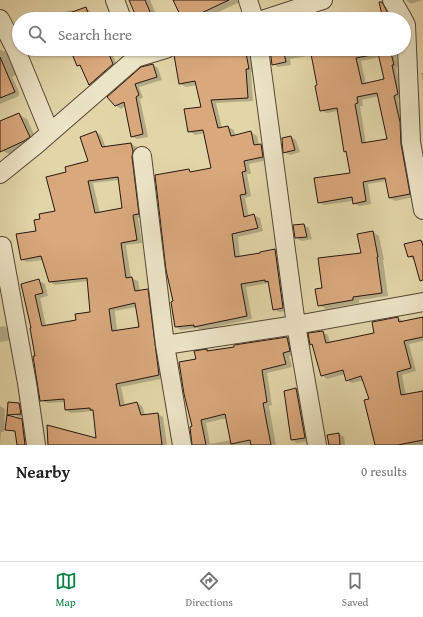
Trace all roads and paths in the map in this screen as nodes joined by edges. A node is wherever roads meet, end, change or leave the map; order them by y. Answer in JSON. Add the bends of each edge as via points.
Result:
{"nodes":[{"id":1,"x":115,"y":0,"type":"edge"},
{"id":2,"x":248,"y":0,"type":"edge"},
{"id":3,"x":323,"y":0,"type":"edge"},
{"id":4,"x":392,"y":0,"type":"edge"},
{"id":5,"x":119,"y":12,"type":"edge"},
{"id":6,"x":252,"y":12,"type":"edge"},
{"id":7,"x":286,"y":12,"type":"edge"},
{"id":8,"x":399,"y":12,"type":"edge"},
{"id":9,"x":0,"y":19,"type":"edge"},
{"id":10,"x":12,"y":42,"type":"edge"},
{"id":11,"x":18,"y":56,"type":"edge"},
{"id":12,"x":133,"y":56,"type":"edge"},
{"id":13,"x":260,"y":56,"type":"edge"},
{"id":14,"x":408,"y":56,"type":"edge"},
{"id":15,"x":50,"y":133,"type":"junction"},
{"id":16,"x":142,"y":156,"type":"dead end"},
{"id":17,"x":0,"y":174,"type":"edge"},
{"id":18,"x":423,"y":210,"type":"edge"},
{"id":19,"x":2,"y":246,"type":"dead end"},
{"id":20,"x":423,"y":302,"type":"edge"},
{"id":21,"x":296,"y":325,"type":"junction"},
{"id":22,"x":165,"y":345,"type":"junction"},
{"id":23,"x":36,"y":445,"type":"edge"},
{"id":24,"x":182,"y":445,"type":"edge"},
{"id":25,"x":317,"y":445,"type":"edge"}],
"edges":[{"from":1,"to":5,"type":"street"},
{"from":2,"to":6,"type":"street"},
{"from":3,"to":7,"type":"street"},
{"from":4,"to":8,"type":"street"},
{"from":9,"to":10,"type":"street"},
{"from":11,"to":15,"type":"street"},
{"from":12,"to":15,"type":"street"},
{"from":13,"to":21,"type":"street"},
{"from":14,"to":18,"type":"street","via":[[411,142]]},
{"from":15,"to":17,"type":"street"},
{"from":16,"to":22,"type":"street"},
{"from":19,"to":23,"type":"street"},
{"from":20,"to":21,"type":"street"},
{"from":21,"to":22,"type":"street"},
{"from":21,"to":25,"type":"street"},
{"from":22,"to":24,"type":"street"}]}
